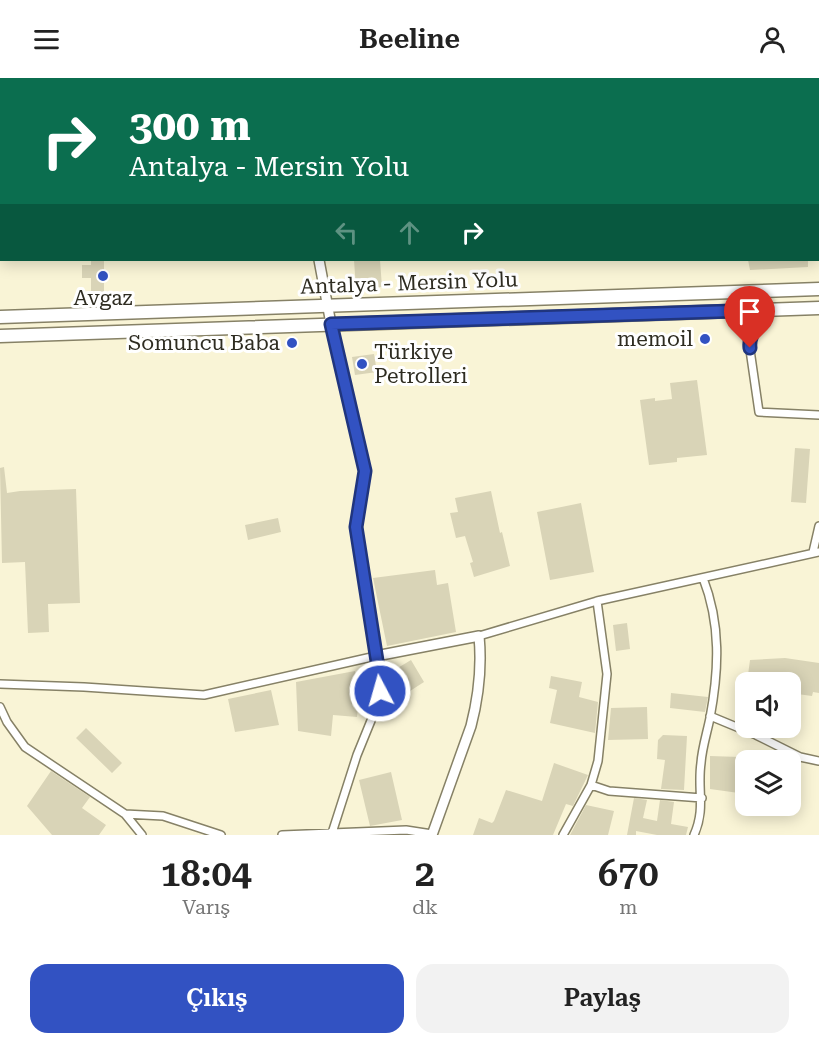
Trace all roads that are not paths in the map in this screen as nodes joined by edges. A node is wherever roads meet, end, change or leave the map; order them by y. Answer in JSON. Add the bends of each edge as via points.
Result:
{"nodes":[{"id":1,"x":320,"y":261,"type":"edge"},
{"id":2,"x":819,"y":289,"type":"edge"},
{"id":3,"x":328,"y":305,"type":"junction"},
{"id":4,"x":819,"y":308,"type":"edge"},
{"id":5,"x":765,"y":310,"type":"junction"},
{"id":6,"x":0,"y":317,"type":"edge"},
{"id":7,"x":331,"y":324,"type":"junction"},
{"id":8,"x":0,"y":336,"type":"edge"},
{"id":9,"x":819,"y":415,"type":"edge"},
{"id":10,"x":819,"y":526,"type":"edge"},
{"id":11,"x":816,"y":552,"type":"edge"},
{"id":12,"x":703,"y":578,"type":"junction"},
{"id":13,"x":597,"y":601,"type":"junction"},
{"id":14,"x":479,"y":636,"type":"junction"},
{"id":15,"x":376,"y":656,"type":"junction"},
{"id":16,"x":0,"y":684,"type":"edge"},
{"id":17,"x":0,"y":707,"type":"edge"},
{"id":18,"x":710,"y":716,"type":"junction"},
{"id":19,"x":819,"y":761,"type":"edge"},
{"id":20,"x":591,"y":785,"type":"junction"},
{"id":21,"x":702,"y":798,"type":"junction"},
{"id":22,"x":125,"y":814,"type":"junction"},
{"id":23,"x":332,"y":833,"type":"junction"},
{"id":24,"x":432,"y":834,"type":"edge"},
{"id":25,"x":142,"y":835,"type":"edge"},
{"id":26,"x":221,"y":835,"type":"edge"},
{"id":27,"x":282,"y":835,"type":"edge"},
{"id":28,"x":563,"y":835,"type":"edge"},
{"id":29,"x":694,"y":835,"type":"edge"}],
"edges":[{"from":1,"to":3,"type":"street"},
{"from":2,"to":3,"type":"highway","name":"Antalya - Mersin Yolu"},
{"from":3,"to":6,"type":"highway","name":"Antalya - Mersin Yolu"},
{"from":3,"to":7,"type":"street"},
{"from":4,"to":5,"type":"highway","name":"Antalya - Mersin Yolu"},
{"from":5,"to":7,"type":"highway","name":"Antalya - Mersin Yolu"},
{"from":5,"to":9,"type":"street","via":[[749,343],[759,412]]},
{"from":7,"to":8,"type":"highway","name":"Antalya - Mersin Yolu"},
{"from":7,"to":15,"type":"street","via":[[365,471],[356,527]]},
{"from":10,"to":11,"type":"street"},
{"from":11,"to":12,"type":"street"},
{"from":12,"to":13,"type":"street"},
{"from":12,"to":18,"type":"street","via":[[712,604],[717,640]]},
{"from":13,"to":14,"type":"street"},
{"from":13,"to":20,"type":"street","via":[[607,689]]},
{"from":14,"to":15,"type":"street"},
{"from":14,"to":24,"type":"street","via":[[476,708]]},
{"from":15,"to":16,"type":"street","via":[[204,695]]},
{"from":15,"to":23,"type":"street","via":[[379,701]]},
{"from":17,"to":22,"type":"street","via":[[25,747]]},
{"from":18,"to":19,"type":"street","via":[[800,757]]},
{"from":18,"to":21,"type":"street","via":[[701,763]]},
{"from":20,"to":21,"type":"street","via":[[609,791]]},
{"from":20,"to":28,"type":"street"},
{"from":21,"to":29,"type":"street"},
{"from":22,"to":25,"type":"street"},
{"from":22,"to":26,"type":"street","via":[[163,816]]},
{"from":23,"to":24,"type":"street","via":[[406,830]]},
{"from":23,"to":27,"type":"street"}]}
